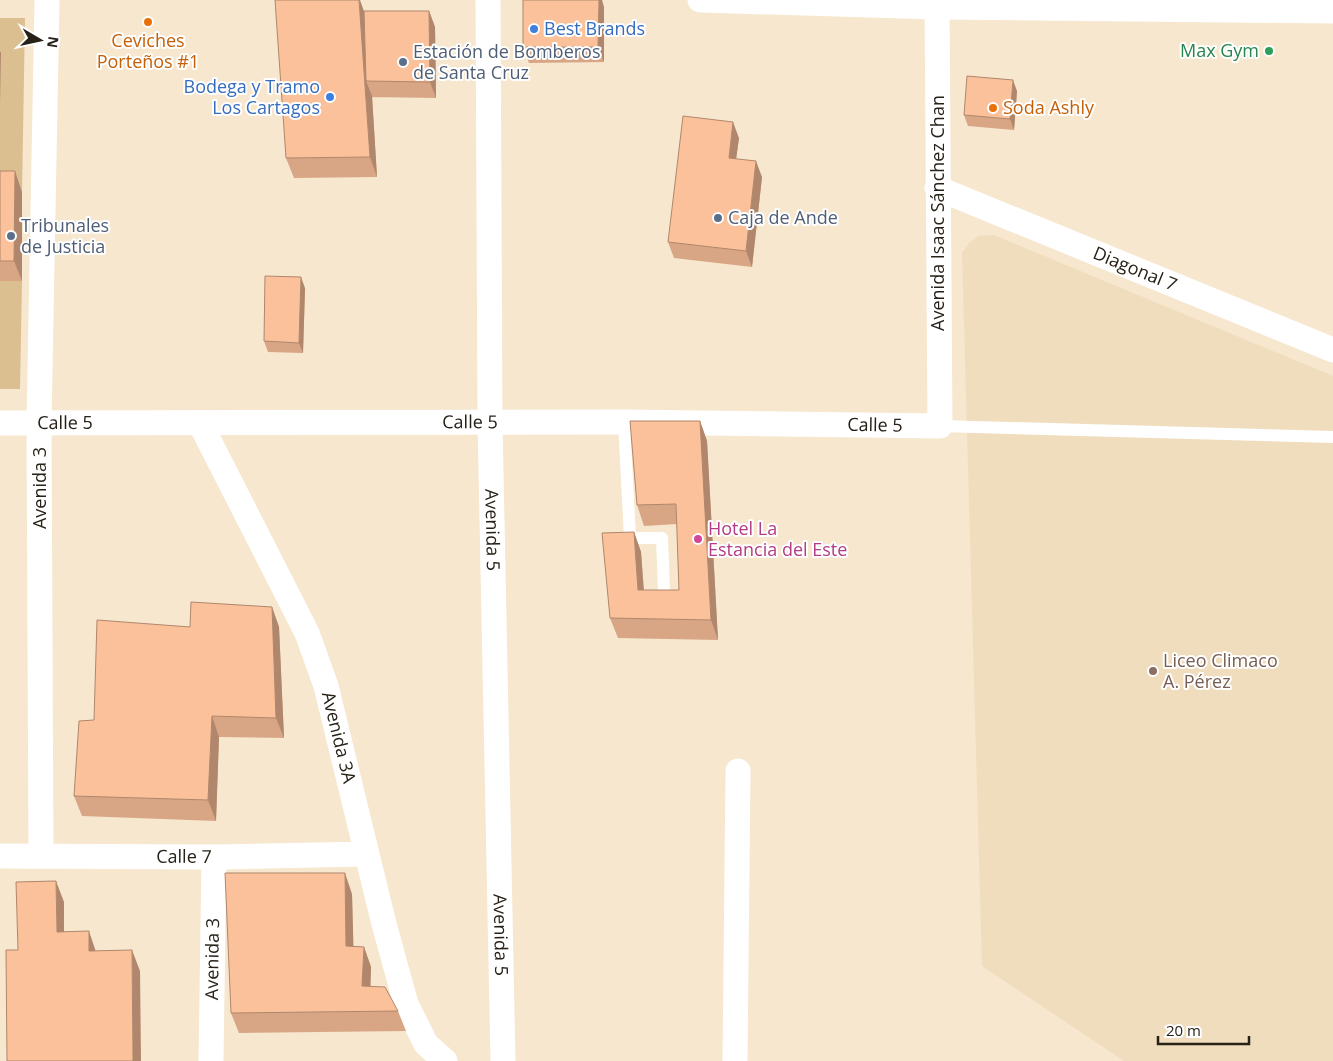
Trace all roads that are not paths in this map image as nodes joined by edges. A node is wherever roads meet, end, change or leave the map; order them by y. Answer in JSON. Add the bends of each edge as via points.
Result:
{"nodes":[{"id":1,"x":47,"y":0,"type":"edge"},
{"id":2,"x":488,"y":0,"type":"edge"},
{"id":3,"x":700,"y":0,"type":"edge"},
{"id":4,"x":937,"y":4,"type":"edge"},
{"id":5,"x":1333,"y":11,"type":"edge"},
{"id":6,"x":937,"y":188,"type":"junction"},
{"id":7,"x":1333,"y":350,"type":"edge"},
{"id":8,"x":490,"y":422,"type":"junction"},
{"id":9,"x":624,"y":422,"type":"junction"},
{"id":10,"x":0,"y":423,"type":"edge"},
{"id":11,"x":39,"y":423,"type":"junction"},
{"id":12,"x":200,"y":423,"type":"junction"},
{"id":13,"x":940,"y":426,"type":"junction"},
{"id":14,"x":1333,"y":437,"type":"edge"},
{"id":15,"x":664,"y":591,"type":"edge"},
{"id":16,"x":738,"y":771,"type":"dead end"},
{"id":17,"x":366,"y":854,"type":"junction"},
{"id":18,"x":0,"y":856,"type":"edge"},
{"id":19,"x":41,"y":856,"type":"junction"},
{"id":20,"x":214,"y":857,"type":"junction"},
{"id":21,"x":211,"y":1061,"type":"edge"},
{"id":22,"x":445,"y":1061,"type":"edge"},
{"id":23,"x":503,"y":1061,"type":"edge"},
{"id":24,"x":734,"y":1061,"type":"edge"}],
"edges":[{"from":1,"to":11,"type":"street","name":"Avenida 3"},
{"from":2,"to":8,"type":"street","name":"Avenida 5"},
{"from":3,"to":4,"type":"street"},
{"from":4,"to":5,"type":"street"},
{"from":4,"to":6,"type":"street","name":"Avenida Isaac Sánchez Chan"},
{"from":6,"to":7,"type":"street","name":"Diagonal 7"},
{"from":6,"to":13,"type":"street","name":"Avenida Isaac Sánchez Chan"},
{"from":8,"to":9,"type":"street","name":"Calle 5"},
{"from":8,"to":12,"type":"street","name":"Calle 5"},
{"from":8,"to":23,"type":"street","name":"Avenida 5"},
{"from":9,"to":13,"type":"street","name":"Calle 5"},
{"from":9,"to":15,"type":"lane","via":[[630,538],[662,538]]},
{"from":10,"to":11,"type":"street","name":"Calle 5"},
{"from":11,"to":12,"type":"street","name":"Calle 5"},
{"from":11,"to":19,"type":"street","name":"Avenida 3"},
{"from":12,"to":17,"type":"street","name":"Avenida 3A","via":[[308,633],[326,686]]},
{"from":13,"to":14,"type":"lane"},
{"from":16,"to":24,"type":"street"},
{"from":17,"to":20,"type":"street","name":"Calle 7"},
{"from":17,"to":22,"type":"street","name":"Avenida 3A","via":[[406,1004],[426,1044]]},
{"from":18,"to":19,"type":"street","name":"Calle 7"},
{"from":19,"to":20,"type":"street","name":"Calle 7"},
{"from":20,"to":21,"type":"street","name":"Avenida 3"}]}
